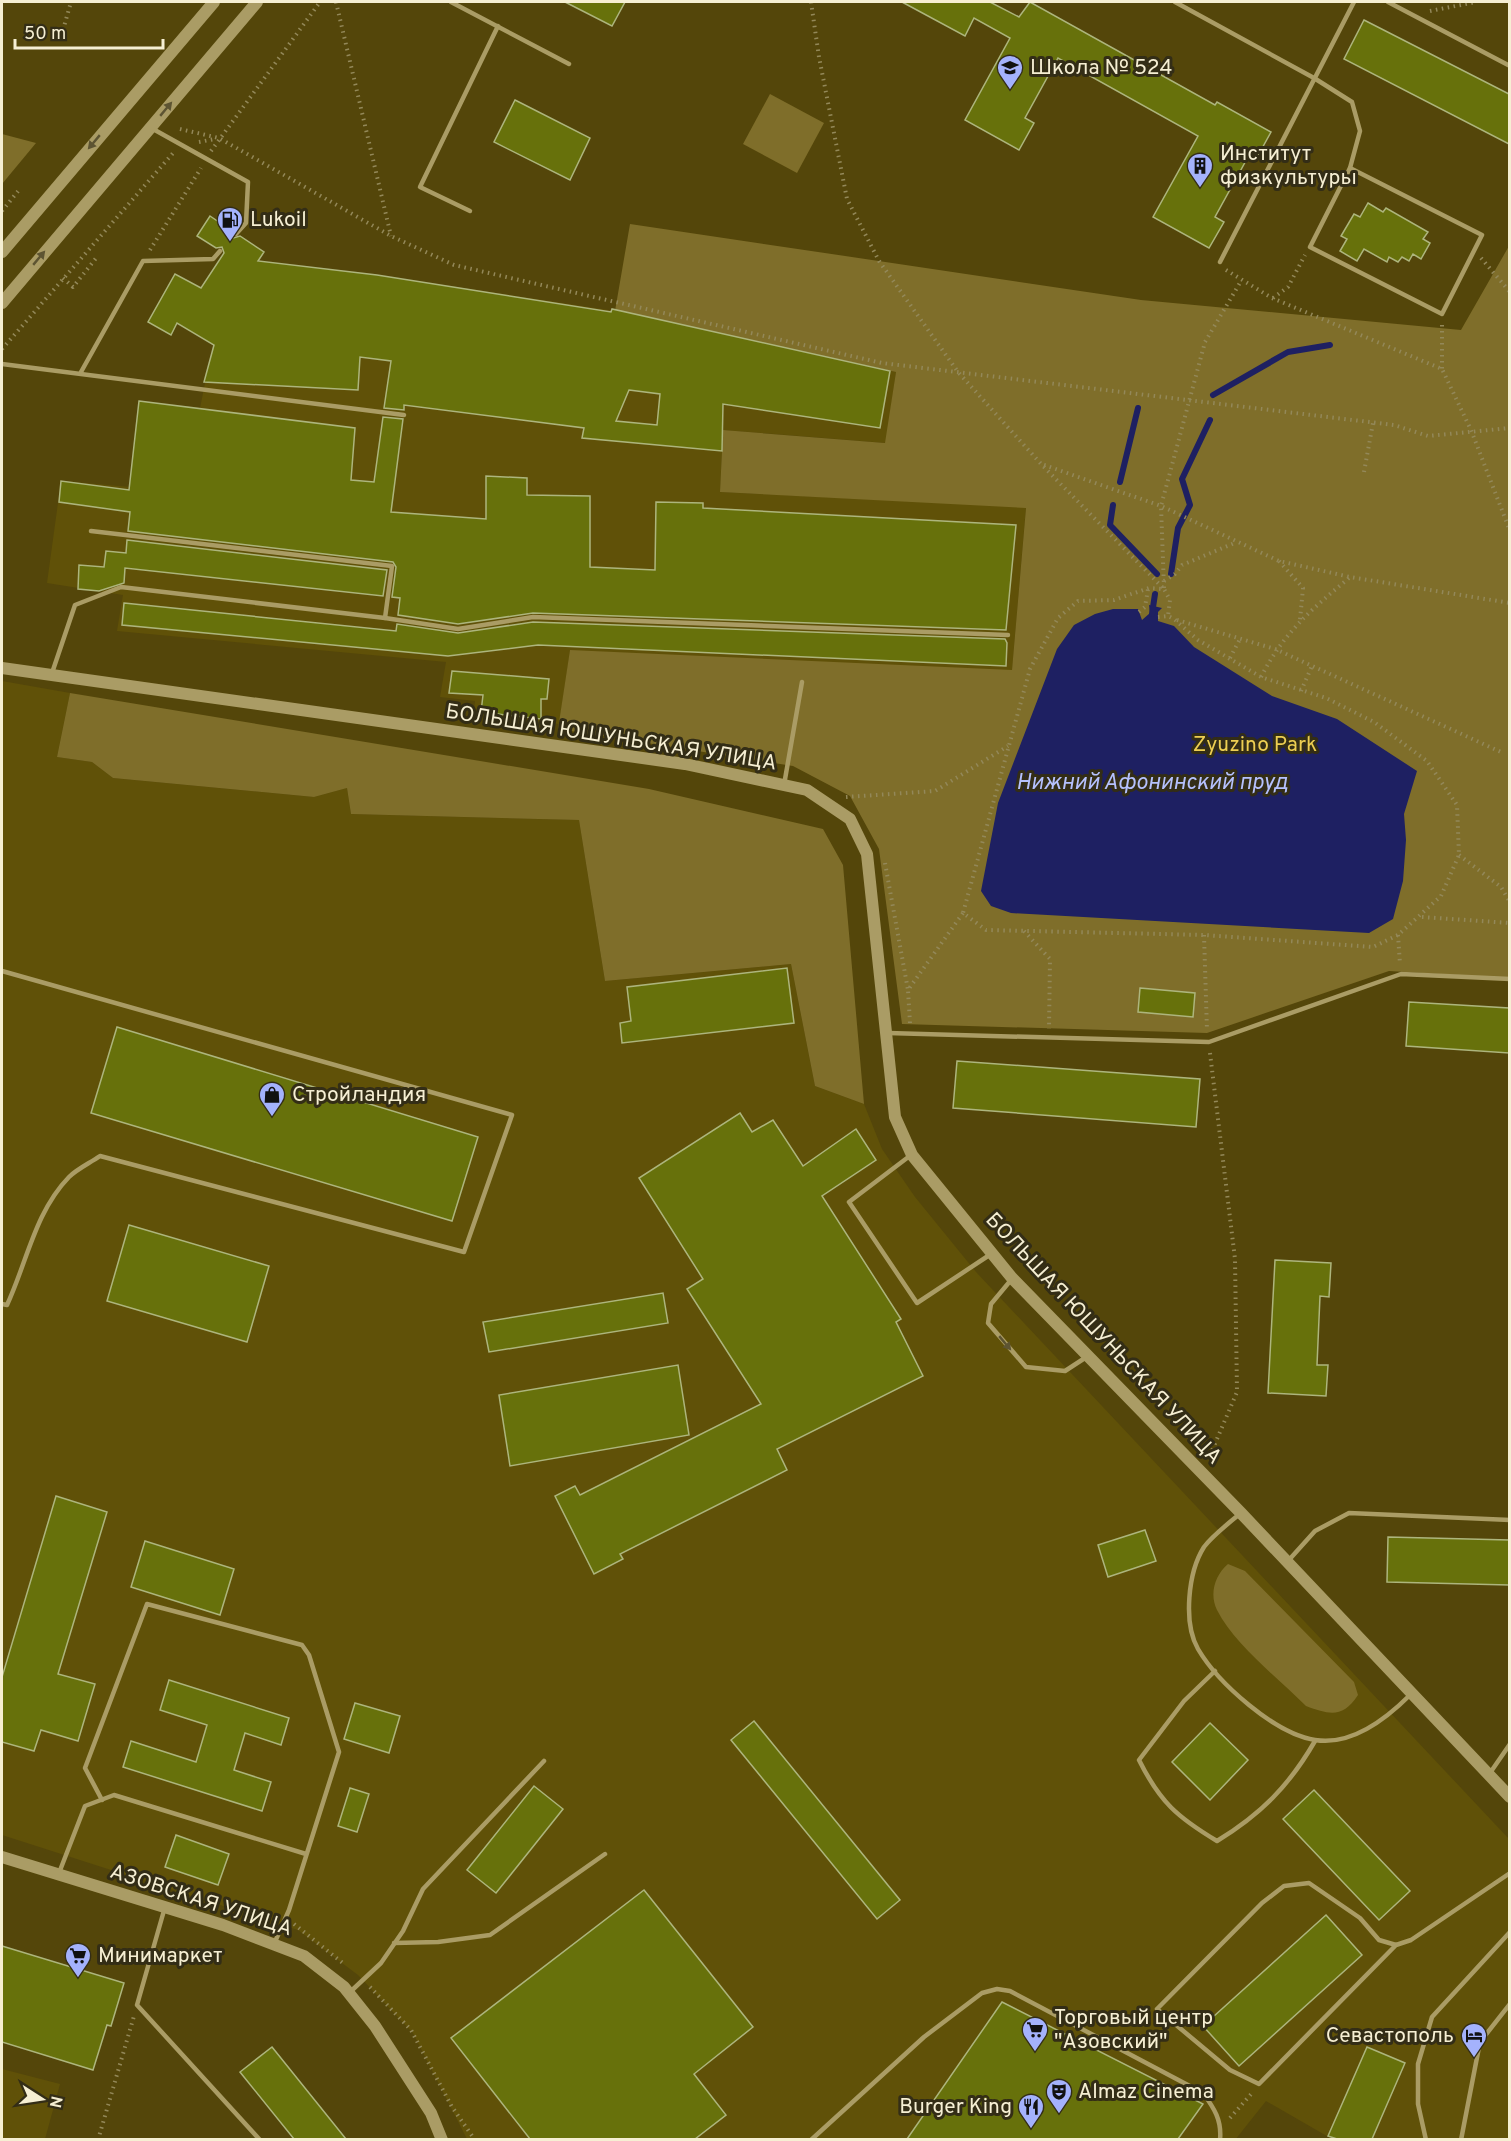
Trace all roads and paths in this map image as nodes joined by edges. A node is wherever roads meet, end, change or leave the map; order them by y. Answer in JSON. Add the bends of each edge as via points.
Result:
{"nodes":[{"id":1,"x":70,"y":2,"type":"edge"},
{"id":2,"x":214,"y":2,"type":"edge"},
{"id":3,"x":257,"y":2,"type":"edge"},
{"id":4,"x":320,"y":2,"type":"edge"},
{"id":5,"x":336,"y":2,"type":"edge"},
{"id":6,"x":452,"y":2,"type":"edge"},
{"id":7,"x":811,"y":2,"type":"edge"},
{"id":8,"x":1175,"y":2,"type":"edge"},
{"id":9,"x":1354,"y":2,"type":"edge"},
{"id":10,"x":1388,"y":2,"type":"edge"},
{"id":11,"x":1476,"y":2,"type":"edge"},
{"id":12,"x":1413,"y":14,"type":"junction"},
{"id":13,"x":498,"y":26,"type":"junction"},
{"id":14,"x":63,"y":30,"type":"dead end"},
{"id":15,"x":569,"y":64,"type":"dead end"},
{"id":16,"x":1509,"y":66,"type":"edge"},
{"id":17,"x":1314,"y":78,"type":"junction"},
{"id":18,"x":150,"y":127,"type":"junction"},
{"id":19,"x":179,"y":129,"type":"dead end"},
{"id":20,"x":219,"y":138,"type":"junction"},
{"id":21,"x":181,"y":144,"type":"junction"},
{"id":22,"x":207,"y":159,"type":"junction"},
{"id":23,"x":1350,"y":168,"type":"junction"},
{"id":24,"x":20,"y":190,"type":"dead end"},
{"id":25,"x":2,"y":211,"type":"edge"},
{"id":26,"x":470,"y":212,"type":"dead end"},
{"id":27,"x":236,"y":234,"type":"dead end"},
{"id":28,"x":391,"y":236,"type":"junction"},
{"id":29,"x":1310,"y":247,"type":"junction"},
{"id":30,"x":1474,"y":250,"type":"junction"},
{"id":31,"x":220,"y":251,"type":"dead end"},
{"id":32,"x":2,"y":252,"type":"edge"},
{"id":33,"x":97,"y":256,"type":"dead end"},
{"id":34,"x":143,"y":261,"type":"junction"},
{"id":35,"x":1220,"y":262,"type":"joint"},
{"id":36,"x":63,"y":278,"type":"junction"},
{"id":37,"x":1241,"y":281,"type":"junction"},
{"id":38,"x":1509,"y":292,"type":"edge"},
{"id":39,"x":1272,"y":298,"type":"junction"},
{"id":40,"x":2,"y":303,"type":"edge"},
{"id":41,"x":1442,"y":314,"type":"junction"},
{"id":42,"x":2,"y":349,"type":"edge"},
{"id":43,"x":2,"y":364,"type":"edge"},
{"id":44,"x":1442,"y":369,"type":"junction"},
{"id":45,"x":81,"y":372,"type":"junction"},
{"id":46,"x":958,"y":372,"type":"junction"},
{"id":47,"x":1188,"y":402,"type":"junction"},
{"id":48,"x":404,"y":415,"type":"dead end"},
{"id":49,"x":1373,"y":423,"type":"junction"},
{"id":50,"x":1509,"y":428,"type":"edge"},
{"id":51,"x":1471,"y":430,"type":"junction"},
{"id":52,"x":1042,"y":465,"type":"junction"},
{"id":53,"x":1364,"y":472,"type":"dead end"},
{"id":54,"x":1161,"y":506,"type":"junction"},
{"id":55,"x":91,"y":531,"type":"dead end"},
{"id":56,"x":1509,"y":531,"type":"edge"},
{"id":57,"x":1238,"y":542,"type":"junction"},
{"id":58,"x":1279,"y":561,"type":"junction"},
{"id":59,"x":1350,"y":577,"type":"junction"},
{"id":60,"x":1164,"y":581,"type":"junction"},
{"id":61,"x":1149,"y":588,"type":"junction"},
{"id":62,"x":1164,"y":589,"type":"junction"},
{"id":63,"x":1509,"y":603,"type":"edge"},
{"id":64,"x":1139,"y":612,"type":"dead end"},
{"id":65,"x":1168,"y":616,"type":"junction"},
{"id":66,"x":1158,"y":617,"type":"dead end"},
{"id":67,"x":385,"y":618,"type":"junction"},
{"id":68,"x":1174,"y":619,"type":"junction"},
{"id":69,"x":1299,"y":620,"type":"junction"},
{"id":70,"x":1008,"y":635,"type":"dead end"},
{"id":71,"x":1240,"y":639,"type":"junction"},
{"id":72,"x":1275,"y":649,"type":"junction"},
{"id":73,"x":1230,"y":658,"type":"junction"},
{"id":74,"x":1312,"y":666,"type":"junction"},
{"id":75,"x":2,"y":668,"type":"edge"},
{"id":76,"x":51,"y":675,"type":"junction"},
{"id":77,"x":1261,"y":677,"type":"junction"},
{"id":78,"x":802,"y":682,"type":"dead end"},
{"id":79,"x":1301,"y":691,"type":"junction"},
{"id":80,"x":1009,"y":745,"type":"junction"},
{"id":81,"x":1502,"y":752,"type":"dead end"},
{"id":82,"x":784,"y":785,"type":"junction"},
{"id":83,"x":846,"y":797,"type":"dead end"},
{"id":84,"x":1459,"y":855,"type":"junction"},
{"id":85,"x":1509,"y":902,"type":"edge"},
{"id":86,"x":963,"y":913,"type":"junction"},
{"id":87,"x":1421,"y":917,"type":"junction"},
{"id":88,"x":1509,"y":923,"type":"edge"},
{"id":89,"x":1024,"y":931,"type":"junction"},
{"id":90,"x":1204,"y":935,"type":"junction"},
{"id":91,"x":1398,"y":935,"type":"junction"},
{"id":92,"x":2,"y":971,"type":"edge"},
{"id":93,"x":1401,"y":974,"type":"junction"},
{"id":94,"x":1509,"y":979,"type":"edge"},
{"id":95,"x":887,"y":1033,"type":"junction"},
{"id":96,"x":911,"y":1035,"type":"junction"},
{"id":97,"x":1048,"y":1038,"type":"junction"},
{"id":98,"x":1209,"y":1042,"type":"junction"},
{"id":99,"x":912,"y":1155,"type":"junction"},
{"id":100,"x":992,"y":1254,"type":"junction"},
{"id":101,"x":1012,"y":1278,"type":"junction"},
{"id":102,"x":2,"y":1304,"type":"edge"},
{"id":103,"x":1088,"y":1356,"type":"junction"},
{"id":104,"x":1211,"y":1453,"type":"dead end"},
{"id":105,"x":1241,"y":1513,"type":"junction"},
{"id":106,"x":1509,"y":1520,"type":"edge"},
{"id":107,"x":1287,"y":1563,"type":"junction"},
{"id":108,"x":1215,"y":1671,"type":"junction"},
{"id":109,"x":1410,"y":1695,"type":"junction"},
{"id":110,"x":1315,"y":1741,"type":"junction"},
{"id":111,"x":1509,"y":1743,"type":"edge"},
{"id":112,"x":544,"y":1761,"type":"dead end"},
{"id":113,"x":1489,"y":1775,"type":"junction"},
{"id":114,"x":1509,"y":1797,"type":"edge"},
{"id":115,"x":102,"y":1800,"type":"junction"},
{"id":116,"x":306,"y":1854,"type":"junction"},
{"id":117,"x":605,"y":1854,"type":"dead end"},
{"id":118,"x":2,"y":1857,"type":"edge"},
{"id":119,"x":1509,"y":1873,"type":"edge"},
{"id":120,"x":59,"y":1875,"type":"junction"},
{"id":121,"x":165,"y":1907,"type":"junction"},
{"id":122,"x":1509,"y":1932,"type":"edge"},
{"id":123,"x":394,"y":1943,"type":"junction"},
{"id":124,"x":274,"y":1944,"type":"junction"},
{"id":125,"x":1396,"y":1945,"type":"junction"},
{"id":126,"x":349,"y":1993,"type":"junction"},
{"id":127,"x":1509,"y":2004,"type":"edge"},
{"id":128,"x":137,"y":2005,"type":"junction"},
{"id":129,"x":1259,"y":2084,"type":"junction"},
{"id":130,"x":1222,"y":2127,"type":"junction"},
{"id":131,"x":98,"y":2139,"type":"edge"},
{"id":132,"x":260,"y":2139,"type":"edge"},
{"id":133,"x":442,"y":2139,"type":"edge"},
{"id":134,"x":811,"y":2139,"type":"edge"},
{"id":135,"x":1220,"y":2139,"type":"edge"},
{"id":136,"x":1426,"y":2139,"type":"edge"},
{"id":137,"x":1461,"y":2139,"type":"edge"}],
"edges":[{"from":1,"to":14,"type":"path"},
{"from":2,"to":32,"type":"street","one_way":true},
{"from":18,"to":3,"type":"street","one_way":true},
{"from":4,"to":20,"type":"path"},
{"from":5,"to":28,"type":"path"},
{"from":6,"to":13,"type":"lane"},
{"from":7,"to":46,"type":"path","via":[[847,199],[879,261]]},
{"from":8,"to":17,"type":"lane"},
{"from":9,"to":17,"type":"lane"},
{"from":10,"to":12,"type":"lane"},
{"from":11,"to":12,"type":"path"},
{"from":12,"to":16,"type":"lane"},
{"from":13,"to":15,"type":"lane"},
{"from":13,"to":26,"type":"lane","via":[[420,187]]},
{"from":17,"to":23,"type":"lane","via":[[1352,102],[1360,131]]},
{"from":17,"to":35,"type":"lane"},
{"from":18,"to":21,"type":"lane"},
{"from":40,"to":18,"type":"street","one_way":true},
{"from":19,"to":20,"type":"path"},
{"from":20,"to":21,"type":"path"},
{"from":20,"to":22,"type":"path"},
{"from":20,"to":28,"type":"path"},
{"from":21,"to":22,"type":"lane"},
{"from":21,"to":36,"type":"path"},
{"from":22,"to":27,"type":"lane","via":[[248,182],[246,223]]},
{"from":22,"to":34,"type":"path"},
{"from":23,"to":29,"type":"lane"},
{"from":23,"to":30,"type":"lane","via":[[1482,235]]},
{"from":24,"to":25,"type":"path"},
{"from":28,"to":46,"type":"path","via":[[454,265],[882,363]]},
{"from":29,"to":39,"type":"path","via":[[1288,287]]},
{"from":29,"to":41,"type":"lane"},
{"from":30,"to":38,"type":"path"},
{"from":30,"to":41,"type":"lane"},
{"from":31,"to":34,"type":"lane","via":[[213,259]]},
{"from":33,"to":36,"type":"path","via":[[73,286]]},
{"from":34,"to":45,"type":"lane"},
{"from":35,"to":37,"type":"path"},
{"from":36,"to":42,"type":"path"},
{"from":37,"to":39,"type":"path"},
{"from":37,"to":47,"type":"path","via":[[1205,342]]},
{"from":39,"to":44,"type":"path"},
{"from":41,"to":44,"type":"path"},
{"from":43,"to":45,"type":"lane"},
{"from":44,"to":51,"type":"path"},
{"from":45,"to":48,"type":"lane"},
{"from":46,"to":47,"type":"path"},
{"from":46,"to":52,"type":"path"},
{"from":47,"to":49,"type":"path"},
{"from":47,"to":54,"type":"path"},
{"from":49,"to":51,"type":"path","via":[[1428,436]]},
{"from":49,"to":53,"type":"path"},
{"from":50,"to":51,"type":"path"},
{"from":51,"to":56,"type":"path"},
{"from":52,"to":54,"type":"path"},
{"from":52,"to":62,"type":"path"},
{"from":54,"to":57,"type":"path"},
{"from":54,"to":60,"type":"path"},
{"from":55,"to":67,"type":"lane","via":[[392,566]]},
{"from":57,"to":58,"type":"path"},
{"from":57,"to":60,"type":"path","via":[[1182,565]]},
{"from":58,"to":59,"type":"path"},
{"from":58,"to":69,"type":"path","via":[[1303,588]]},
{"from":59,"to":63,"type":"path"},
{"from":59,"to":69,"type":"path"},
{"from":60,"to":62,"type":"path"},
{"from":61,"to":62,"type":"path"},
{"from":61,"to":64,"type":"path","via":[[1145,607]]},
{"from":61,"to":80,"type":"path","via":[[1114,600],[1078,601],[1058,618],[1030,669]]},
{"from":62,"to":65,"type":"path","via":[[1170,600]]},
{"from":65,"to":66,"type":"path"},
{"from":65,"to":68,"type":"path"},
{"from":67,"to":70,"type":"lane","via":[[458,629],[533,617]]},
{"from":67,"to":76,"type":"lane","via":[[121,587],[75,605]]},
{"from":68,"to":71,"type":"path"},
{"from":68,"to":73,"type":"path","via":[[1198,640]]},
{"from":69,"to":72,"type":"path"},
{"from":71,"to":72,"type":"path"},
{"from":71,"to":73,"type":"path"},
{"from":72,"to":74,"type":"path"},
{"from":72,"to":77,"type":"path"},
{"from":73,"to":77,"type":"path"},
{"from":74,"to":79,"type":"path"},
{"from":74,"to":81,"type":"path"},
{"from":75,"to":76,"type":"street","name":"БОЛЬШАЯ ЮШУНЬСКАЯ УЛИЦА"},
{"from":76,"to":82,"type":"street","name":"БОЛЬШАЯ ЮШУНЬСКАЯ УЛИЦА","via":[[685,765]]},
{"from":77,"to":79,"type":"path"},
{"from":78,"to":82,"type":"lane"},
{"from":79,"to":84,"type":"path","via":[[1326,698],[1374,722],[1427,761],[1457,805]]},
{"from":80,"to":83,"type":"path","via":[[935,791]]},
{"from":80,"to":86,"type":"path"},
{"from":82,"to":95,"type":"street","name":"БОЛЬШАЯ ЮШУНЬСКАЯ УЛИЦА","via":[[807,790],[850,819],[867,854]]},
{"from":84,"to":85,"type":"path","via":[[1501,887]]},
{"from":84,"to":87,"type":"path","via":[[1441,896]]},
{"from":86,"to":89,"type":"path","via":[[986,930]]},
{"from":86,"to":96,"type":"path","via":[[908,990]]},
{"from":87,"to":88,"type":"path"},
{"from":87,"to":91,"type":"path"},
{"from":89,"to":90,"type":"path"},
{"from":89,"to":97,"type":"path","via":[[1050,959]]},
{"from":90,"to":91,"type":"path","via":[[1374,947]]},
{"from":90,"to":98,"type":"path","via":[[1204,1014]]},
{"from":91,"to":93,"type":"path"},
{"from":92,"to":102,"type":"lane","via":[[512,1115],[464,1252],[100,1156],[69,1176],[39,1217],[23,1271],[7,1305]]},
{"from":93,"to":94,"type":"lane"},
{"from":93,"to":98,"type":"lane"},
{"from":95,"to":96,"type":"lane"},
{"from":95,"to":99,"type":"street","name":"БОЛЬШАЯ ЮШУНЬСКАЯ УЛИЦА","via":[[896,1117]]},
{"from":96,"to":97,"type":"lane"},
{"from":97,"to":98,"type":"lane"},
{"from":98,"to":104,"type":"path","via":[[1235,1259],[1237,1392]]},
{"from":99,"to":100,"type":"street","name":"БОЛЬШАЯ ЮШУНЬСКАЯ УЛИЦА"},
{"from":99,"to":100,"type":"lane","via":[[849,1202],[917,1302]]},
{"from":100,"to":101,"type":"street","name":"БОЛЬШАЯ ЮШУНЬСКАЯ УЛИЦА"},
{"from":101,"to":103,"type":"street","name":"БОЛЬШАЯ ЮШУНЬСКАЯ УЛИЦА"},
{"from":101,"to":103,"type":"lane","one_way":true,"via":[[991,1304],[988,1323],[1026,1367],[1065,1371]]},
{"from":103,"to":105,"type":"street","name":"БОЛЬШАЯ ЮШУНЬСКАЯ УЛИЦА"},
{"from":105,"to":107,"type":"street","name":"БОЛЬШАЯ ЮШУНЬСКАЯ УЛИЦА"},
{"from":105,"to":108,"type":"lane","via":[[1204,1548],[1189,1588],[1189,1621],[1197,1647]]},
{"from":106,"to":107,"type":"lane","via":[[1349,1513],[1315,1531]]},
{"from":107,"to":109,"type":"street","name":"БОЛЬШАЯ ЮШУНЬСКАЯ УЛИЦА"},
{"from":108,"to":110,"type":"lane","via":[[1261,1714]]},
{"from":108,"to":110,"type":"lane","via":[[1184,1701],[1139,1760],[1155,1791],[1188,1823],[1217,1841],[1249,1821],[1276,1795]]},
{"from":109,"to":110,"type":"lane","via":[[1373,1726],[1340,1739]]},
{"from":109,"to":113,"type":"street","name":"БОЛЬШАЯ ЮШУНЬСКАЯ УЛИЦА"},
{"from":111,"to":113,"type":"lane"},
{"from":112,"to":123,"type":"lane","via":[[423,1889]]},
{"from":113,"to":114,"type":"street","name":"БОЛЬШАЯ ЮШУНЬСКАЯ УЛИЦА"},
{"from":115,"to":116,"type":"lane","via":[[114,1795]]},
{"from":115,"to":116,"type":"lane","via":[[85,1768],[147,1604],[302,1644],[309,1655],[339,1752]]},
{"from":115,"to":120,"type":"lane","via":[[85,1806]]},
{"from":116,"to":124,"type":"lane"},
{"from":117,"to":123,"type":"lane","via":[[490,1935]]},
{"from":118,"to":120,"type":"street","name":"АЗОВСКАЯ УЛИЦА"},
{"from":119,"to":125,"type":"lane","via":[[1411,1941]]},
{"from":120,"to":121,"type":"street","name":"АЗОВСКАЯ УЛИЦА"},
{"from":121,"to":124,"type":"street","name":"АЗОВСКАЯ УЛИЦА"},
{"from":121,"to":128,"type":"lane"},
{"from":122,"to":136,"type":"lane","via":[[1432,2017],[1418,2064],[1418,2104]]},
{"from":123,"to":126,"type":"lane","via":[[381,1963]]},
{"from":124,"to":126,"type":"street","name":"АЗОВСКАЯ УЛИЦА","via":[[304,1956]]},
{"from":125,"to":129,"type":"lane"},
{"from":125,"to":129,"type":"lane","via":[[1379,1940],[1360,1918],[1309,1883],[1284,1886],[1262,1903],[1157,2009],[1230,2070]]},
{"from":126,"to":133,"type":"street","name":"АЗОВСКАЯ УЛИЦА","via":[[431,2113]]},
{"from":127,"to":137,"type":"lane","via":[[1480,2042]]},
{"from":128,"to":131,"type":"path"},
{"from":128,"to":132,"type":"lane"},
{"from":129,"to":130,"type":"path"},
{"from":130,"to":134,"type":"lane","via":[[1203,2093],[1010,1991],[997,1989],[982,1993],[924,2037]]},
{"from":130,"to":135,"type":"lane"}]}
